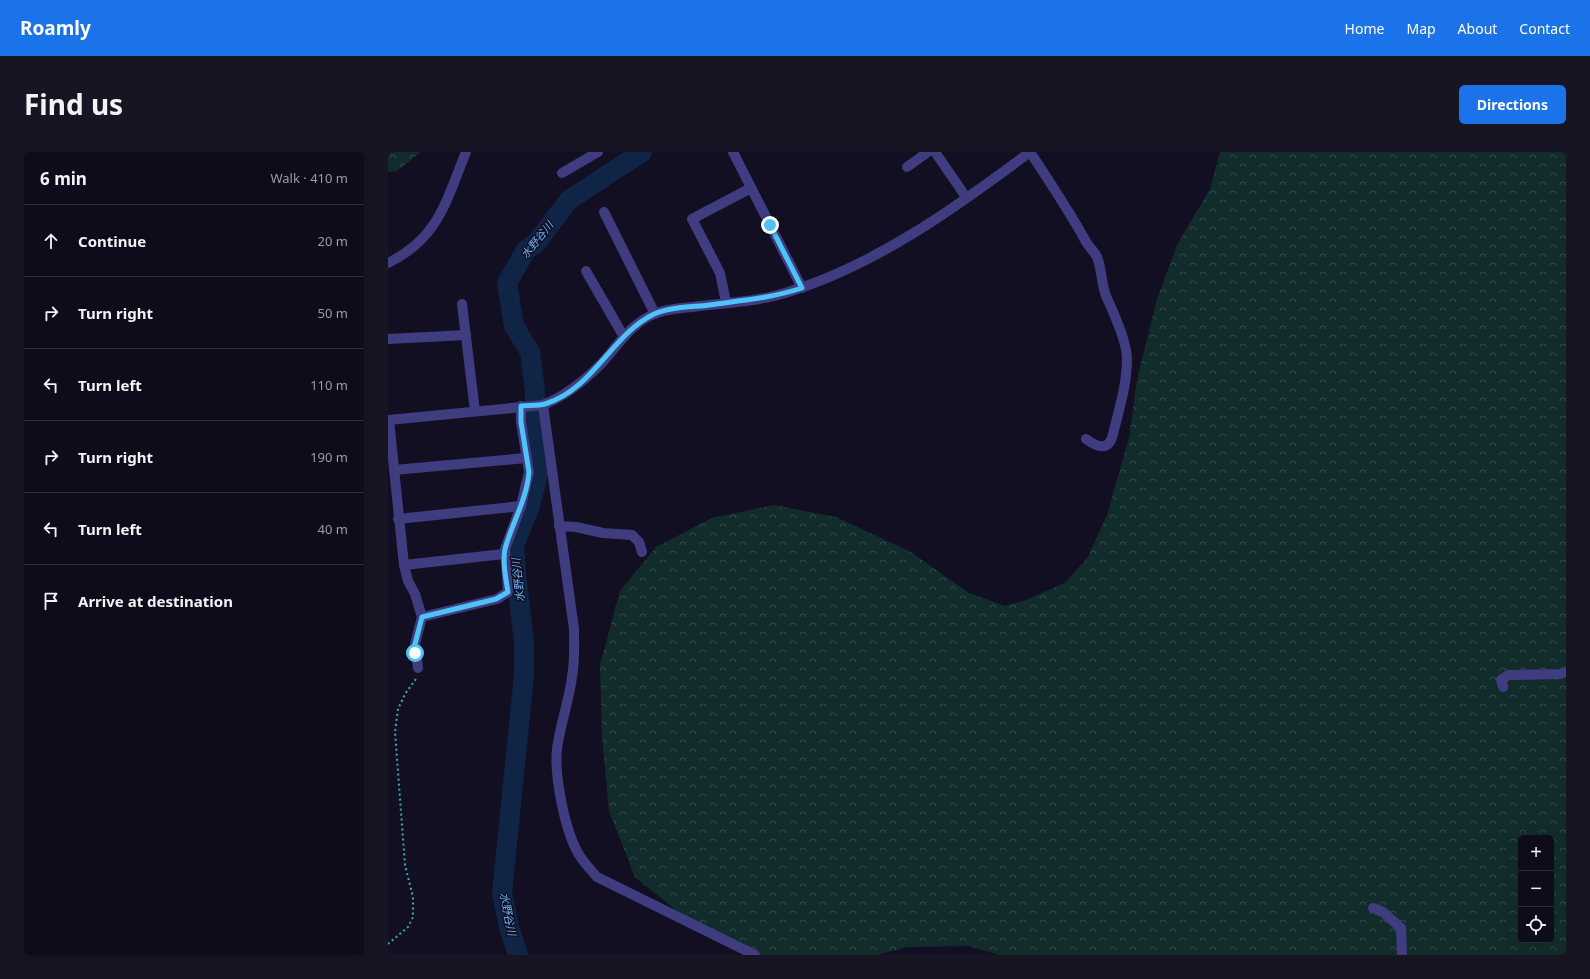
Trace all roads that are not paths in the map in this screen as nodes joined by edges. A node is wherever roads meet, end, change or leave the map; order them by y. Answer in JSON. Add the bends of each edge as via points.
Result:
{"nodes":[{"id":1,"x":466,"y":152,"type":"edge"},
{"id":2,"x":598,"y":152,"type":"edge"},
{"id":3,"x":733,"y":152,"type":"edge"},
{"id":4,"x":928,"y":152,"type":"edge"},
{"id":5,"x":935,"y":152,"type":"edge"},
{"id":6,"x":1026,"y":153,"type":"edge"},
{"id":7,"x":907,"y":167,"type":"dead end"},
{"id":8,"x":562,"y":173,"type":"dead end"},
{"id":9,"x":751,"y":188,"type":"junction"},
{"id":10,"x":966,"y":197,"type":"junction"},
{"id":11,"x":604,"y":212,"type":"dead end"},
{"id":12,"x":388,"y":263,"type":"edge"},
{"id":13,"x":586,"y":271,"type":"dead end"},
{"id":14,"x":802,"y":288,"type":"junction"},
{"id":15,"x":726,"y":302,"type":"junction"},
{"id":16,"x":462,"y":304,"type":"dead end"},
{"id":17,"x":655,"y":314,"type":"junction"},
{"id":18,"x":466,"y":335,"type":"junction"},
{"id":19,"x":624,"y":337,"type":"junction"},
{"id":20,"x":388,"y":339,"type":"edge"},
{"id":21,"x":540,"y":405,"type":"junction"},
{"id":22,"x":524,"y":406,"type":"junction"},
{"id":23,"x":475,"y":411,"type":"junction"},
{"id":24,"x":388,"y":420,"type":"edge"},
{"id":25,"x":1086,"y":439,"type":"dead end"},
{"id":26,"x":526,"y":458,"type":"junction"},
{"id":27,"x":394,"y":470,"type":"junction"},
{"id":28,"x":521,"y":506,"type":"junction"},
{"id":29,"x":398,"y":519,"type":"junction"},
{"id":30,"x":559,"y":526,"type":"junction"},
{"id":31,"x":642,"y":552,"type":"dead end"},
{"id":32,"x":504,"y":554,"type":"junction"},
{"id":33,"x":404,"y":565,"type":"junction"},
{"id":34,"x":422,"y":617,"type":"junction"},
{"id":35,"x":418,"y":668,"type":"road end"},
{"id":36,"x":1566,"y":672,"type":"edge"},
{"id":37,"x":1503,"y":686,"type":"dead end"},
{"id":38,"x":1373,"y":908,"type":"dead end"},
{"id":39,"x":755,"y":955,"type":"edge"},
{"id":40,"x":1402,"y":955,"type":"edge"}],
"edges":[{"from":1,"to":12,"type":"street","via":[[431,230],[418,245]]},
{"from":2,"to":8,"type":"street"},
{"from":3,"to":9,"type":"street"},
{"from":4,"to":7,"type":"street"},
{"from":5,"to":10,"type":"street"},
{"from":6,"to":10,"type":"street"},
{"from":6,"to":25,"type":"street","via":[[1065,204],[1087,244],[1097,256],[1127,358],[1112,437],[1106,446],[1101,447]]},
{"from":9,"to":14,"type":"street"},
{"from":9,"to":15,"type":"street","via":[[692,219],[720,273]]},
{"from":10,"to":14,"type":"street","via":[[894,247]]},
{"from":11,"to":17,"type":"street"},
{"from":13,"to":19,"type":"street"},
{"from":14,"to":15,"type":"street","via":[[763,298]]},
{"from":15,"to":17,"type":"street","via":[[671,309]]},
{"from":16,"to":18,"type":"street"},
{"from":17,"to":19,"type":"street","via":[[638,323]]},
{"from":18,"to":20,"type":"street"},
{"from":18,"to":23,"type":"street"},
{"from":19,"to":21,"type":"street","via":[[584,380],[556,399]]},
{"from":21,"to":22,"type":"street"},
{"from":21,"to":30,"type":"street"},
{"from":22,"to":23,"type":"street"},
{"from":22,"to":26,"type":"street"},
{"from":23,"to":24,"type":"street"},
{"from":24,"to":27,"type":"street"},
{"from":26,"to":27,"type":"street"},
{"from":26,"to":28,"type":"street","via":[[529,479]]},
{"from":27,"to":29,"type":"street"},
{"from":28,"to":29,"type":"street"},
{"from":28,"to":32,"type":"street"},
{"from":29,"to":33,"type":"street"},
{"from":30,"to":31,"type":"street","via":[[632,535],[640,542]]},
{"from":30,"to":39,"type":"street","via":[[574,628],[575,656],[557,749],[557,766],[572,840],[587,867],[598,877]]},
{"from":32,"to":33,"type":"street"},
{"from":32,"to":34,"type":"street","via":[[508,592],[496,599]]},
{"from":33,"to":34,"type":"street"},
{"from":34,"to":35,"type":"street","via":[[415,644]]},
{"from":36,"to":37,"type":"street","via":[[1508,675],[1501,680]]},
{"from":38,"to":40,"type":"street","via":[[1383,912],[1401,928]]}]}
